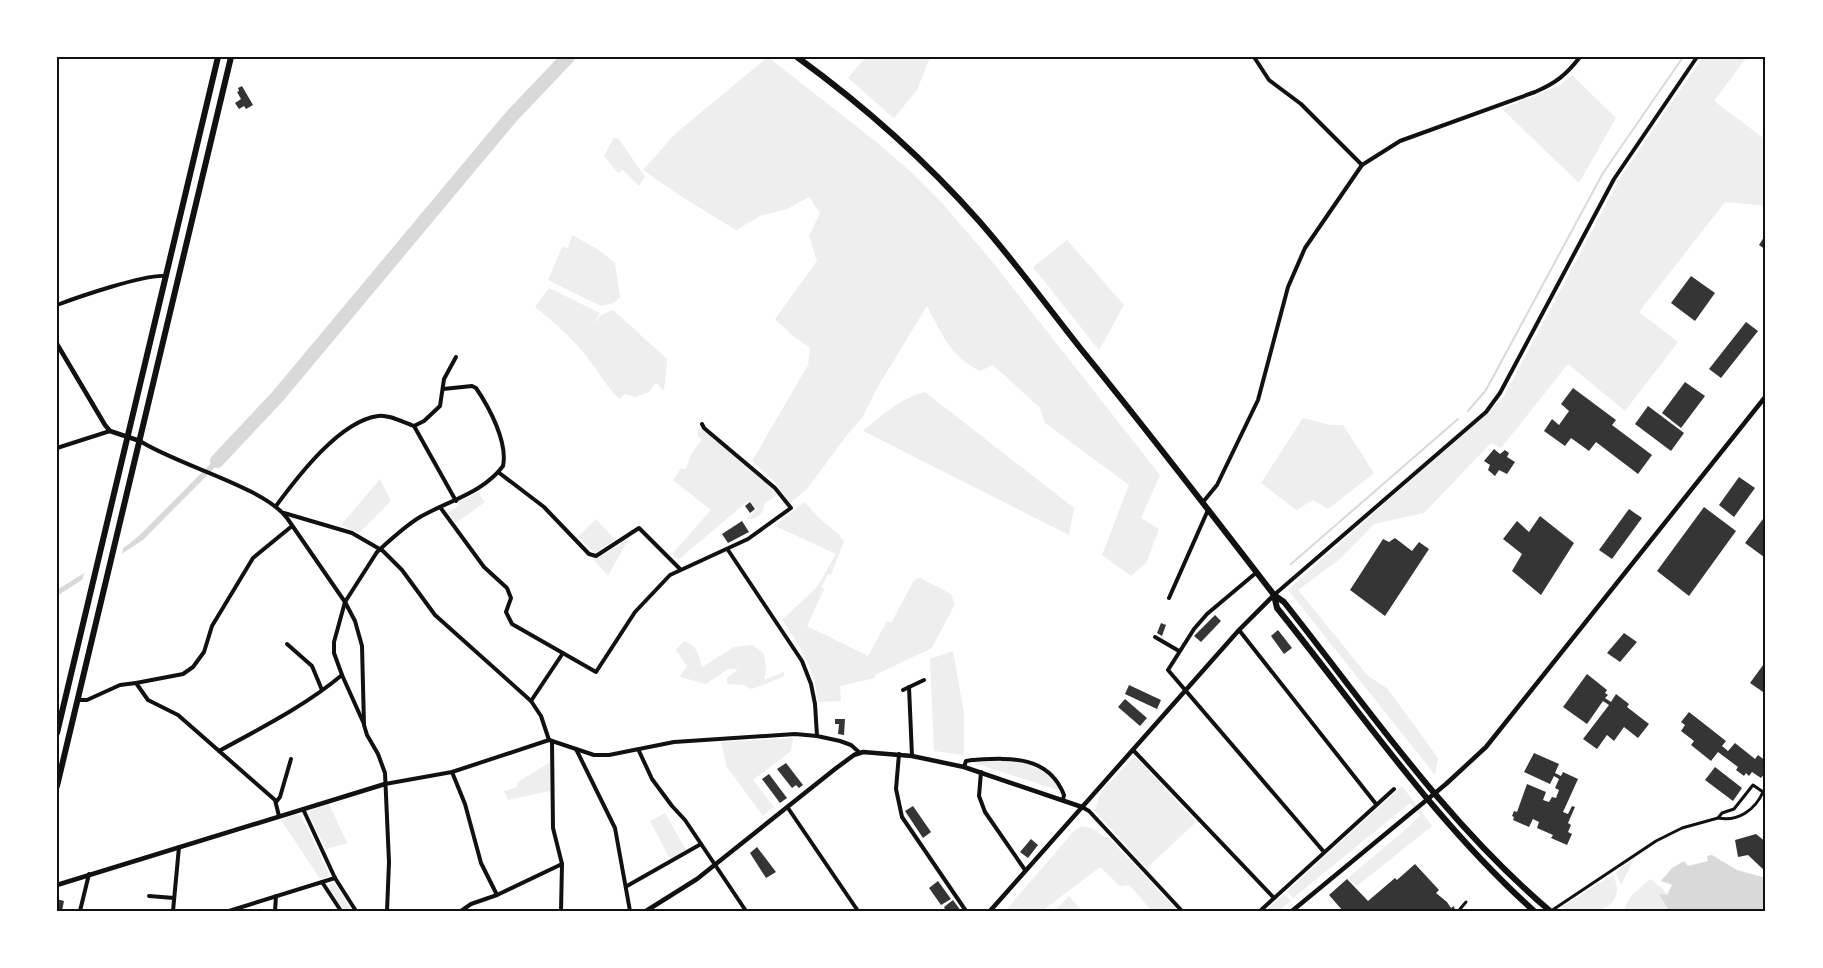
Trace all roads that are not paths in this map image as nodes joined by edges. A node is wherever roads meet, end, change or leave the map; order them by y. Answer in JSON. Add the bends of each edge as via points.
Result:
{"nodes":[{"id":1,"x":218,"y":57,"type":"edge"},
{"id":2,"x":231,"y":57,"type":"edge"},
{"id":3,"x":797,"y":57,"type":"edge"},
{"id":4,"x":1254,"y":57,"type":"edge"},
{"id":5,"x":1580,"y":57,"type":"edge"},
{"id":6,"x":1697,"y":57,"type":"edge"},
{"id":7,"x":1362,"y":165,"type":"junction"},
{"id":8,"x":165,"y":276,"type":"junction"},
{"id":9,"x":57,"y":305,"type":"edge"},
{"id":10,"x":57,"y":344,"type":"edge"},
{"id":11,"x":456,"y":357,"type":"dead end"},
{"id":12,"x":443,"y":389,"type":"junction"},
{"id":13,"x":1766,"y":396,"type":"edge"},
{"id":14,"x":702,"y":424,"type":"dead end"},
{"id":15,"x":414,"y":426,"type":"junction"},
{"id":16,"x":110,"y":431,"type":"junction"},
{"id":17,"x":127,"y":437,"type":"junction"},
{"id":18,"x":140,"y":441,"type":"junction"},
{"id":19,"x":57,"y":448,"type":"edge"},
{"id":20,"x":498,"y":472,"type":"junction"},
{"id":21,"x":456,"y":501,"type":"junction"},
{"id":22,"x":1202,"y":502,"type":"junction"},
{"id":23,"x":276,"y":506,"type":"junction"},
{"id":24,"x":440,"y":507,"type":"junction"},
{"id":25,"x":1208,"y":510,"type":"junction"},
{"id":26,"x":283,"y":513,"type":"junction"},
{"id":27,"x":292,"y":526,"type":"junction"},
{"id":28,"x":380,"y":549,"type":"junction"},
{"id":29,"x":728,"y":550,"type":"junction"},
{"id":30,"x":680,"y":569,"type":"junction"},
{"id":31,"x":1257,"y":572,"type":"junction"},
{"id":32,"x":1274,"y":596,"type":"junction"},
{"id":33,"x":1169,"y":598,"type":"dead end"},
{"id":34,"x":345,"y":602,"type":"junction"},
{"id":35,"x":1239,"y":630,"type":"junction"},
{"id":36,"x":1155,"y":637,"type":"dead end"},
{"id":37,"x":286,"y":644,"type":"dead end"},
{"id":38,"x":1179,"y":651,"type":"junction"},
{"id":39,"x":563,"y":653,"type":"junction"},
{"id":40,"x":342,"y":675,"type":"junction"},
{"id":41,"x":924,"y":680,"type":"dead end"},
{"id":42,"x":136,"y":683,"type":"junction"},
{"id":43,"x":909,"y":687,"type":"junction"},
{"id":44,"x":322,"y":690,"type":"junction"},
{"id":45,"x":903,"y":690,"type":"dead end"},
{"id":46,"x":1185,"y":691,"type":"junction"},
{"id":47,"x":78,"y":699,"type":"junction"},
{"id":48,"x":531,"y":701,"type":"junction"},
{"id":49,"x":364,"y":725,"type":"junction"},
{"id":50,"x":57,"y":733,"type":"edge"},
{"id":51,"x":816,"y":736,"type":"junction"},
{"id":52,"x":551,"y":741,"type":"junction"},
{"id":53,"x":576,"y":749,"type":"junction"},
{"id":54,"x":639,"y":750,"type":"junction"},
{"id":55,"x":1133,"y":750,"type":"junction"},
{"id":56,"x":219,"y":751,"type":"junction"},
{"id":57,"x":860,"y":753,"type":"junction"},
{"id":58,"x":898,"y":754,"type":"junction"},
{"id":59,"x":912,"y":756,"type":"junction"},
{"id":60,"x":291,"y":759,"type":"dead end"},
{"id":61,"x":964,"y":767,"type":"junction"},
{"id":62,"x":452,"y":772,"type":"junction"},
{"id":63,"x":981,"y":772,"type":"junction"},
{"id":64,"x":385,"y":784,"type":"junction"},
{"id":65,"x":57,"y":786,"type":"edge"},
{"id":66,"x":1766,"y":788,"type":"edge"},
{"id":67,"x":1394,"y":789,"type":"dead end"},
{"id":68,"x":1762,"y":792,"type":"junction"},
{"id":69,"x":1063,"y":799,"type":"junction"},
{"id":70,"x":276,"y":802,"type":"junction"},
{"id":71,"x":1376,"y":804,"type":"junction"},
{"id":72,"x":1082,"y":807,"type":"junction"},
{"id":73,"x":303,"y":808,"type":"junction"},
{"id":74,"x":788,"y":808,"type":"junction"},
{"id":75,"x":279,"y":816,"type":"junction"},
{"id":76,"x":1718,"y":818,"type":"junction"},
{"id":77,"x":702,"y":844,"type":"junction"},
{"id":78,"x":179,"y":847,"type":"junction"},
{"id":79,"x":1324,"y":852,"type":"junction"},
{"id":80,"x":562,"y":864,"type":"junction"},
{"id":81,"x":715,"y":865,"type":"junction"},
{"id":82,"x":1025,"y":870,"type":"junction"},
{"id":83,"x":89,"y":874,"type":"junction"},
{"id":84,"x":335,"y":878,"type":"junction"},
{"id":85,"x":322,"y":882,"type":"junction"},
{"id":86,"x":57,"y":885,"type":"edge"},
{"id":87,"x":627,"y":886,"type":"junction"},
{"id":88,"x":498,"y":895,"type":"junction"},
{"id":89,"x":149,"y":896,"type":"dead end"},
{"id":90,"x":276,"y":896,"type":"junction"},
{"id":91,"x":174,"y":898,"type":"junction"},
{"id":92,"x":1274,"y":898,"type":"junction"},
{"id":93,"x":1466,"y":902,"type":"dead end"},
{"id":94,"x":80,"y":911,"type":"edge"},
{"id":95,"x":173,"y":911,"type":"edge"},
{"id":96,"x":229,"y":911,"type":"edge"},
{"id":97,"x":275,"y":911,"type":"edge"},
{"id":98,"x":340,"y":911,"type":"edge"},
{"id":99,"x":356,"y":911,"type":"edge"},
{"id":100,"x":387,"y":911,"type":"edge"},
{"id":101,"x":461,"y":911,"type":"edge"},
{"id":102,"x":561,"y":911,"type":"edge"},
{"id":103,"x":630,"y":911,"type":"edge"},
{"id":104,"x":646,"y":911,"type":"edge"},
{"id":105,"x":746,"y":911,"type":"edge"},
{"id":106,"x":858,"y":911,"type":"edge"},
{"id":107,"x":966,"y":911,"type":"edge"},
{"id":108,"x":990,"y":911,"type":"edge"},
{"id":109,"x":1182,"y":911,"type":"edge"},
{"id":110,"x":1260,"y":911,"type":"edge"},
{"id":111,"x":1292,"y":911,"type":"edge"},
{"id":112,"x":1461,"y":911,"type":"edge"},
{"id":113,"x":1534,"y":911,"type":"edge"},
{"id":114,"x":1551,"y":911,"type":"edge"}],
"edges":[{"from":1,"to":8,"type":"main road"},
{"from":2,"to":18,"type":"main road"},
{"from":3,"to":22,"type":"main road","via":[[888,130],[979,222]]},
{"from":4,"to":7,"type":"street","via":[[1269,80],[1300,104]]},
{"from":5,"to":7,"type":"street","via":[[1556,83],[1400,141]]},
{"from":6,"to":32,"type":"street","via":[[1614,179],[1500,393],[1486,412]]},
{"from":7,"to":22,"type":"street","via":[[1305,248],[1288,287],[1258,400],[1217,485]]},
{"from":8,"to":9,"type":"street"},
{"from":8,"to":17,"type":"main road"},
{"from":10,"to":16,"type":"street"},
{"from":11,"to":12,"type":"street","via":[[446,372]]},
{"from":12,"to":15,"type":"street","via":[[440,406]]},
{"from":12,"to":20,"type":"street","via":[[472,386],[484,400],[504,452],[503,466]]},
{"from":13,"to":111,"type":"street","via":[[1471,762]]},
{"from":14,"to":29,"type":"street","via":[[776,488],[791,508]]},
{"from":15,"to":21,"type":"street"},
{"from":15,"to":23,"type":"street","via":[[380,415],[349,427],[328,444]]},
{"from":16,"to":17,"type":"street"},
{"from":16,"to":19,"type":"street"},
{"from":17,"to":18,"type":"street"},
{"from":17,"to":50,"type":"main road"},
{"from":18,"to":23,"type":"street"},
{"from":18,"to":47,"type":"main road"},
{"from":20,"to":21,"type":"street"},
{"from":20,"to":30,"type":"street","via":[[544,507],[589,554],[596,556],[639,528]]},
{"from":21,"to":24,"type":"street"},
{"from":22,"to":25,"type":"main road"},
{"from":23,"to":26,"type":"street"},
{"from":24,"to":28,"type":"street"},
{"from":24,"to":39,"type":"street","via":[[484,567],[507,588],[511,598],[506,612],[512,624]]},
{"from":25,"to":31,"type":"main road"},
{"from":25,"to":33,"type":"street"},
{"from":26,"to":27,"type":"street"},
{"from":26,"to":28,"type":"street","via":[[352,533]]},
{"from":27,"to":34,"type":"street"},
{"from":27,"to":42,"type":"street","via":[[253,558],[212,626],[204,652],[193,667],[183,674]]},
{"from":28,"to":34,"type":"street"},
{"from":28,"to":48,"type":"street","via":[[402,570],[435,615]]},
{"from":29,"to":30,"type":"street"},
{"from":29,"to":51,"type":"street","via":[[802,662],[815,704]]},
{"from":30,"to":39,"type":"street","via":[[641,604],[597,671],[592,672]]},
{"from":31,"to":32,"type":"main road"},
{"from":31,"to":38,"type":"street","via":[[1208,614]]},
{"from":32,"to":35,"type":"street"},
{"from":32,"to":113,"type":"main road","via":[[1277,608],[1438,812]]},
{"from":32,"to":114,"type":"main road","via":[[1284,602],[1459,821],[1501,867]]},
{"from":34,"to":40,"type":"street","via":[[334,642]]},
{"from":34,"to":49,"type":"street","via":[[360,635]]},
{"from":35,"to":46,"type":"street"},
{"from":35,"to":71,"type":"street"},
{"from":36,"to":38,"type":"street"},
{"from":37,"to":44,"type":"street","via":[[312,666]]},
{"from":38,"to":46,"type":"street","via":[[1168,670]]},
{"from":39,"to":48,"type":"street"},
{"from":40,"to":44,"type":"street"},
{"from":40,"to":49,"type":"street"},
{"from":41,"to":43,"type":"street"},
{"from":42,"to":47,"type":"street","via":[[120,685],[87,700]]},
{"from":42,"to":56,"type":"street","via":[[148,700],[178,715]]},
{"from":43,"to":45,"type":"street"},
{"from":43,"to":59,"type":"street"},
{"from":44,"to":56,"type":"street"},
{"from":46,"to":55,"type":"street"},
{"from":46,"to":79,"type":"street"},
{"from":47,"to":65,"type":"main road"},
{"from":48,"to":52,"type":"street"},
{"from":49,"to":64,"type":"street","via":[[381,761]]},
{"from":51,"to":54,"type":"street","via":[[674,742]]},
{"from":51,"to":57,"type":"street","via":[[850,745]]},
{"from":52,"to":53,"type":"street"},
{"from":52,"to":62,"type":"street"},
{"from":52,"to":80,"type":"street","via":[[554,828]]},
{"from":53,"to":54,"type":"street","via":[[594,755]]},
{"from":53,"to":87,"type":"street","via":[[615,828]]},
{"from":54,"to":77,"type":"street","via":[[652,779]]},
{"from":55,"to":72,"type":"street"},
{"from":55,"to":92,"type":"street"},
{"from":56,"to":70,"type":"street"},
{"from":57,"to":58,"type":"street"},
{"from":57,"to":74,"type":"street"},
{"from":58,"to":59,"type":"street"},
{"from":58,"to":107,"type":"street","via":[[896,789],[902,817]]},
{"from":59,"to":61,"type":"street"},
{"from":60,"to":70,"type":"street"},
{"from":61,"to":63,"type":"street"},
{"from":61,"to":69,"type":"street","via":[[966,761],[972,760],[1023,760],[1055,778]]},
{"from":62,"to":64,"type":"street"},
{"from":62,"to":88,"type":"street","via":[[481,863]]},
{"from":63,"to":69,"type":"street"},
{"from":63,"to":82,"type":"street","via":[[979,796],[985,812]]},
{"from":64,"to":73,"type":"street"},
{"from":64,"to":100,"type":"street"},
{"from":66,"to":68,"type":"street"},
{"from":67,"to":71,"type":"street"},
{"from":68,"to":76,"type":"street","via":[[1751,810],[1742,816]]},
{"from":68,"to":76,"type":"street","via":[[1753,785],[1734,809]]},
{"from":69,"to":72,"type":"street"},
{"from":70,"to":75,"type":"street"},
{"from":71,"to":79,"type":"street"},
{"from":72,"to":82,"type":"street"},
{"from":72,"to":109,"type":"street"},
{"from":73,"to":75,"type":"street"},
{"from":73,"to":84,"type":"street"},
{"from":74,"to":81,"type":"street"},
{"from":74,"to":106,"type":"street"},
{"from":75,"to":78,"type":"street"},
{"from":76,"to":114,"type":"street","via":[[1682,828],[1656,841]]},
{"from":77,"to":81,"type":"street"},
{"from":77,"to":87,"type":"street"},
{"from":78,"to":83,"type":"street"},
{"from":78,"to":91,"type":"street"},
{"from":79,"to":92,"type":"street"},
{"from":80,"to":88,"type":"street"},
{"from":80,"to":102,"type":"street"},
{"from":81,"to":104,"type":"street"},
{"from":81,"to":105,"type":"street"},
{"from":82,"to":108,"type":"street"},
{"from":83,"to":86,"type":"street"},
{"from":83,"to":94,"type":"street"},
{"from":84,"to":85,"type":"street"},
{"from":84,"to":99,"type":"street"},
{"from":85,"to":90,"type":"street"},
{"from":85,"to":98,"type":"street"},
{"from":87,"to":103,"type":"street"},
{"from":88,"to":101,"type":"street"},
{"from":89,"to":91,"type":"street"},
{"from":90,"to":96,"type":"street"},
{"from":90,"to":97,"type":"street"},
{"from":91,"to":95,"type":"street"},
{"from":92,"to":110,"type":"street"},
{"from":93,"to":112,"type":"street"}]}
